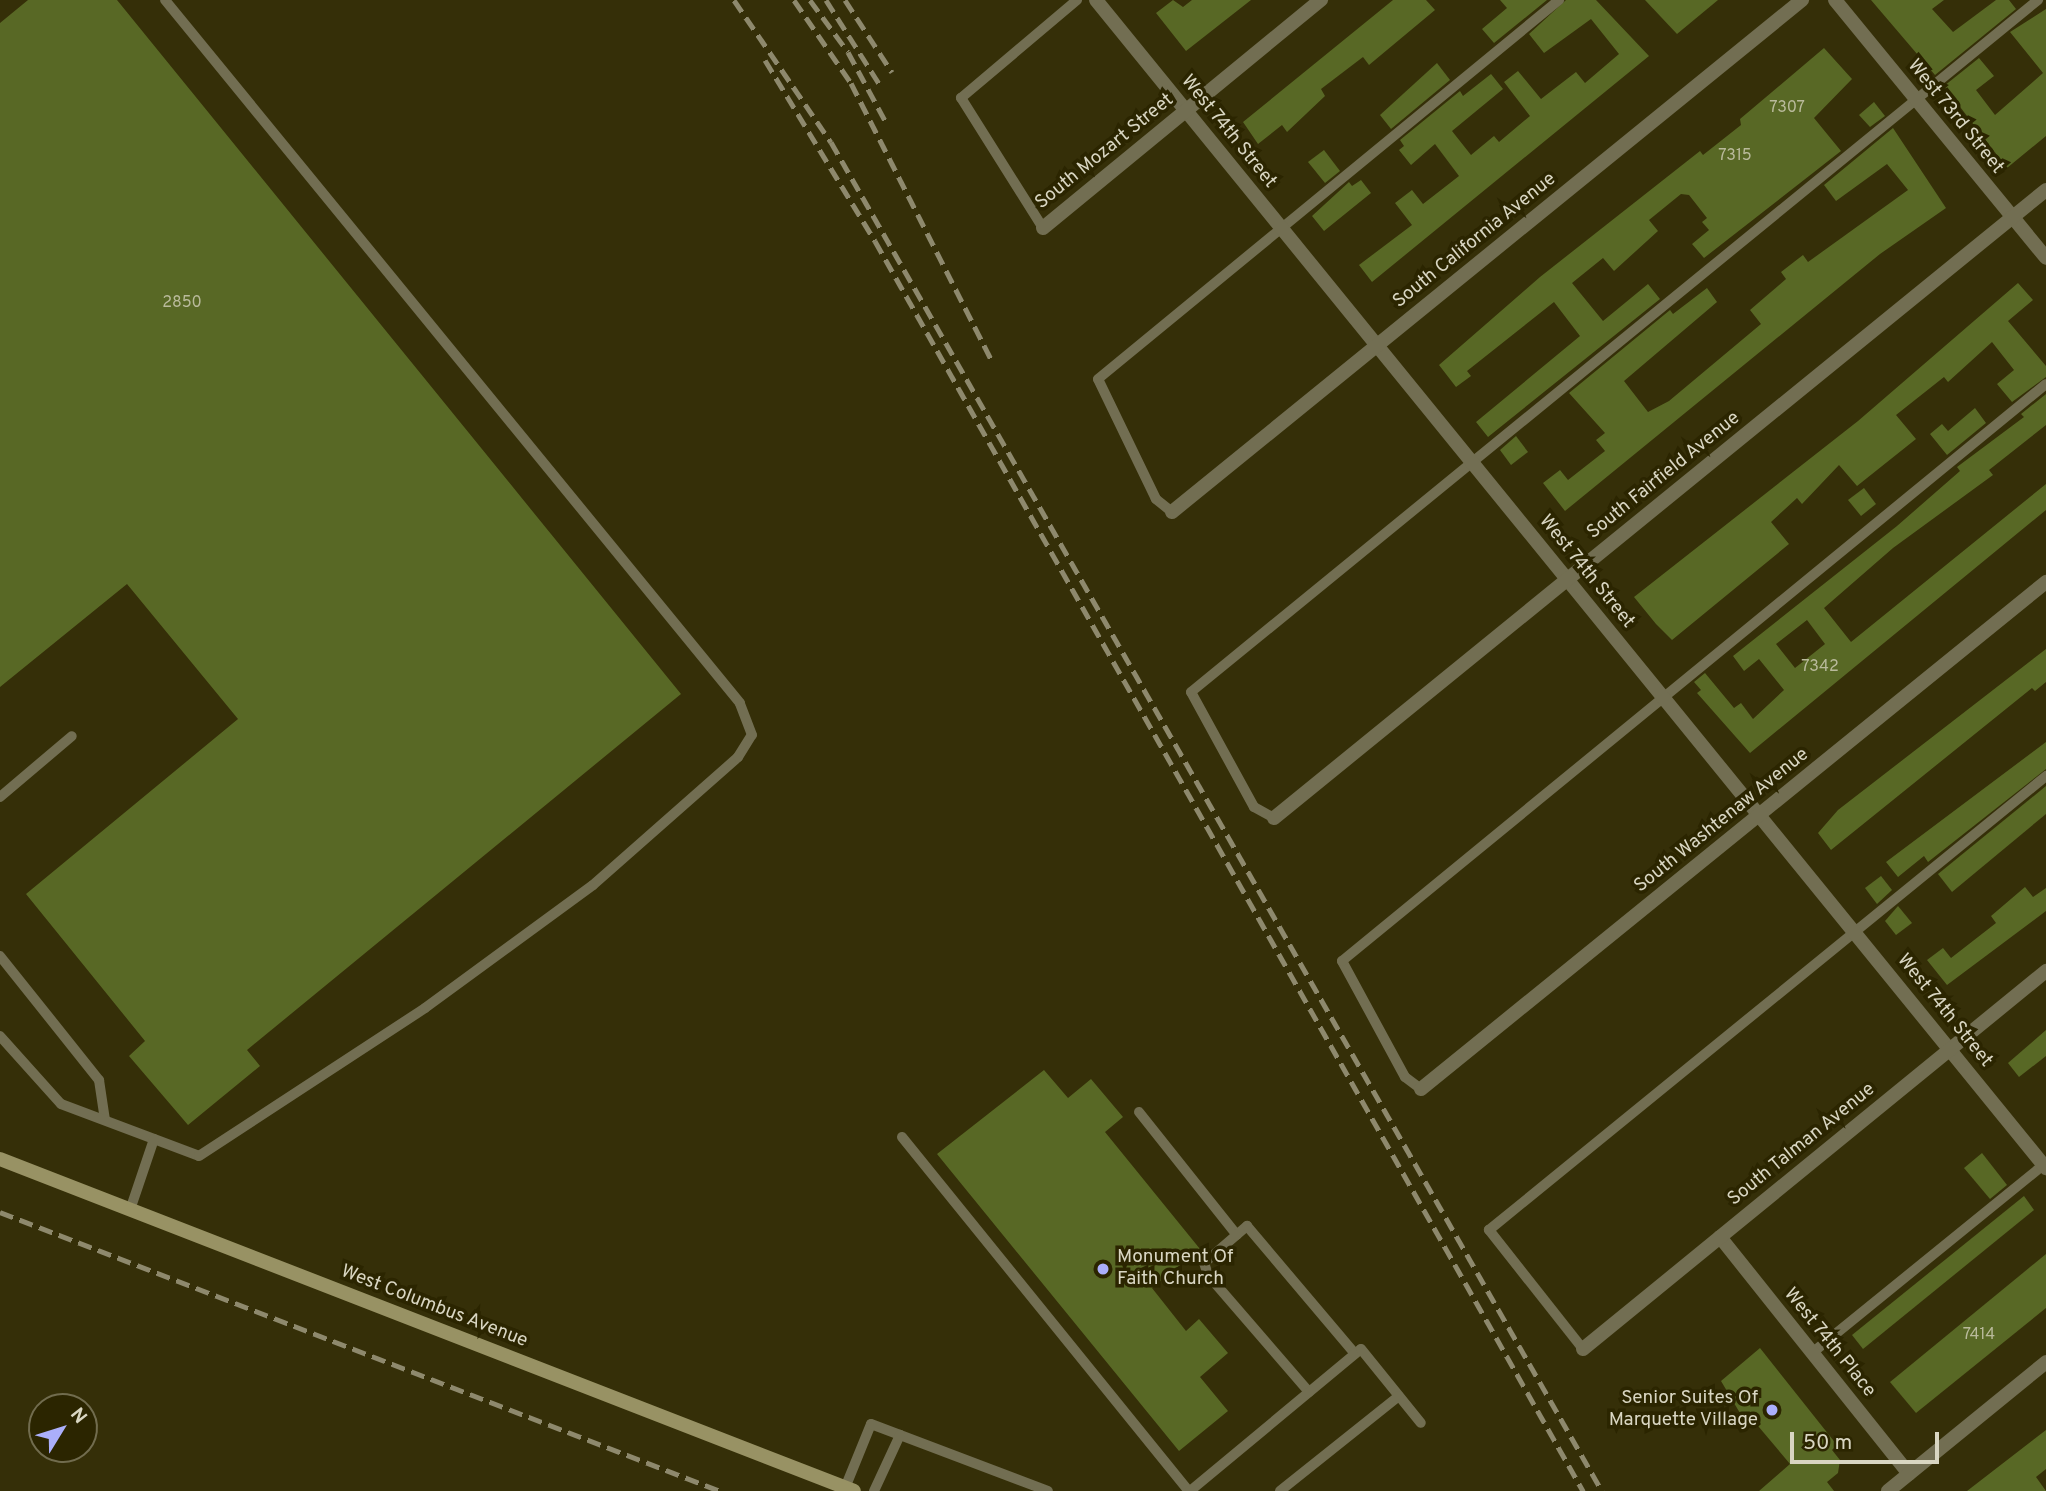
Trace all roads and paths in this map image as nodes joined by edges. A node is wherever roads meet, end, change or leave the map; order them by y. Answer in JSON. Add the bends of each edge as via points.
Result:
{"nodes":[{"id":1,"x":165,"y":0,"type":"edge"},
{"id":2,"x":1077,"y":0,"type":"edge"},
{"id":3,"x":1096,"y":0,"type":"edge"},
{"id":4,"x":1321,"y":0,"type":"edge"},
{"id":5,"x":1559,"y":0,"type":"edge"},
{"id":6,"x":1802,"y":0,"type":"edge"},
{"id":7,"x":1835,"y":0,"type":"edge"},
{"id":8,"x":2038,"y":0,"type":"edge"},
{"id":9,"x":1916,"y":99,"type":"junction"},
{"id":10,"x":1186,"y":111,"type":"junction"},
{"id":11,"x":2046,"y":190,"type":"edge"},
{"id":12,"x":2012,"y":217,"type":"junction"},
{"id":13,"x":1043,"y":228,"type":"joint"},
{"id":14,"x":1282,"y":229,"type":"junction"},
{"id":15,"x":2046,"y":258,"type":"edge"},
{"id":16,"x":1377,"y":346,"type":"junction"},
{"id":17,"x":2046,"y":384,"type":"edge"},
{"id":18,"x":1472,"y":463,"type":"junction"},
{"id":19,"x":1172,"y":512,"type":"joint"},
{"id":20,"x":1567,"y":579,"type":"junction"},
{"id":21,"x":2046,"y":582,"type":"edge"},
{"id":22,"x":1662,"y":697,"type":"junction"},
{"id":23,"x":72,"y":736,"type":"dead end"},
{"id":24,"x":2046,"y":776,"type":"edge"},
{"id":25,"x":0,"y":797,"type":"edge"},
{"id":26,"x":1759,"y":815,"type":"junction"},
{"id":27,"x":1274,"y":818,"type":"joint"},
{"id":28,"x":1855,"y":933,"type":"junction"},
{"id":29,"x":0,"y":956,"type":"edge"},
{"id":30,"x":2046,"y":971,"type":"edge"},
{"id":31,"x":0,"y":1036,"type":"edge"},
{"id":32,"x":1950,"y":1049,"type":"junction"},
{"id":33,"x":1421,"y":1088,"type":"joint"},
{"id":34,"x":1139,"y":1112,"type":"dead end"},
{"id":35,"x":105,"y":1121,"type":"junction"},
{"id":36,"x":902,"y":1137,"type":"dead end"},
{"id":37,"x":154,"y":1139,"type":"junction"},
{"id":38,"x":0,"y":1159,"type":"edge"},
{"id":39,"x":2045,"y":1165,"type":"edge"},
{"id":40,"x":130,"y":1210,"type":"junction"},
{"id":41,"x":1237,"y":1235,"type":"junction"},
{"id":42,"x":1720,"y":1237,"type":"junction"},
{"id":43,"x":1583,"y":1349,"type":"joint"},
{"id":44,"x":1812,"y":1353,"type":"junction"},
{"id":45,"x":1354,"y":1354,"type":"junction"},
{"id":46,"x":2046,"y":1362,"type":"edge"},
{"id":47,"x":1309,"y":1392,"type":"junction"},
{"id":48,"x":1399,"y":1395,"type":"junction"},
{"id":49,"x":1421,"y":1423,"type":"dead end"},
{"id":50,"x":900,"y":1435,"type":"junction"},
{"id":51,"x":1909,"y":1474,"type":"junction"},
{"id":52,"x":850,"y":1489,"type":"edge"},
{"id":53,"x":874,"y":1491,"type":"edge"},
{"id":54,"x":1048,"y":1491,"type":"edge"},
{"id":55,"x":1190,"y":1491,"type":"edge"},
{"id":56,"x":1280,"y":1491,"type":"edge"},
{"id":57,"x":1888,"y":1491,"type":"edge"}],
"edges":[{"from":1,"to":37,"type":"lane","via":[[740,703],[752,735],[738,757],[593,885],[425,1008],[199,1156]]},
{"from":2,"to":13,"type":"lane","via":[[961,98]]},
{"from":3,"to":10,"type":"street","name":"West 74th Street"},
{"from":4,"to":10,"type":"street","name":"South Mozart Street"},
{"from":5,"to":14,"type":"lane"},
{"from":6,"to":16,"type":"street","name":"South California Avenue"},
{"from":7,"to":9,"type":"street","name":"West 73rd Street"},
{"from":8,"to":9,"type":"lane"},
{"from":9,"to":12,"type":"street","name":"West 73rd Street"},
{"from":9,"to":18,"type":"lane"},
{"from":10,"to":13,"type":"street","name":"South Mozart Street"},
{"from":10,"to":14,"type":"street","name":"West 74th Street"},
{"from":11,"to":12,"type":"street","name":"South Fairfield Avenue"},
{"from":12,"to":15,"type":"street","name":"West 73rd Street"},
{"from":12,"to":20,"type":"street","name":"South Fairfield Avenue"},
{"from":14,"to":16,"type":"street","name":"West 74th Street"},
{"from":14,"to":19,"type":"lane","via":[[1098,379],[1156,499]]},
{"from":16,"to":18,"type":"street","name":"West 74th Street"},
{"from":16,"to":19,"type":"street","name":"South California Avenue"},
{"from":17,"to":22,"type":"lane"},
{"from":18,"to":20,"type":"street","name":"West 74th Street"},
{"from":18,"to":27,"type":"lane","via":[[1191,692],[1254,807]]},
{"from":20,"to":22,"type":"street","name":"West 74th Street"},
{"from":20,"to":27,"type":"street","name":"South Fairfield Avenue"},
{"from":21,"to":26,"type":"street","name":"South Washtenaw Avenue"},
{"from":22,"to":26,"type":"street","name":"West 74th Street"},
{"from":22,"to":33,"type":"lane","via":[[1342,961],[1405,1077]]},
{"from":23,"to":25,"type":"lane"},
{"from":24,"to":28,"type":"lane"},
{"from":26,"to":28,"type":"street","name":"West 74th Street"},
{"from":26,"to":33,"type":"street","name":"South Washtenaw Avenue"},
{"from":28,"to":32,"type":"street","name":"West 74th Street"},
{"from":28,"to":43,"type":"lane","via":[[1489,1230]]},
{"from":29,"to":35,"type":"lane","via":[[99,1080]]},
{"from":30,"to":32,"type":"street","name":"South Talman Avenue"},
{"from":31,"to":35,"type":"lane","via":[[61,1104]]},
{"from":32,"to":39,"type":"street","name":"West 74th Street"},
{"from":32,"to":42,"type":"street","name":"South Talman Avenue"},
{"from":34,"to":41,"type":"lane"},
{"from":35,"to":37,"type":"lane"},
{"from":36,"to":55,"type":"lane"},
{"from":37,"to":40,"type":"lane"},
{"from":38,"to":40,"type":"main road","name":"West Columbus Avenue"},
{"from":39,"to":44,"type":"lane"},
{"from":40,"to":52,"type":"main road","name":"West Columbus Avenue"},
{"from":41,"to":45,"type":"lane","via":[[1247,1226]]},
{"from":41,"to":47,"type":"lane","via":[[1204,1263],[1208,1275]]},
{"from":42,"to":43,"type":"street","name":"South Talman Avenue"},
{"from":42,"to":44,"type":"street","name":"West 74th Place"},
{"from":44,"to":51,"type":"street","name":"West 74th Place"},
{"from":45,"to":47,"type":"lane"},
{"from":45,"to":48,"type":"lane","via":[[1361,1349]]},
{"from":46,"to":51,"type":"street"},
{"from":47,"to":55,"type":"lane"},
{"from":48,"to":49,"type":"lane"},
{"from":48,"to":56,"type":"lane"},
{"from":50,"to":52,"type":"lane","via":[[871,1424]]},
{"from":50,"to":53,"type":"lane"},
{"from":50,"to":54,"type":"lane"},
{"from":51,"to":57,"type":"street"}]}
